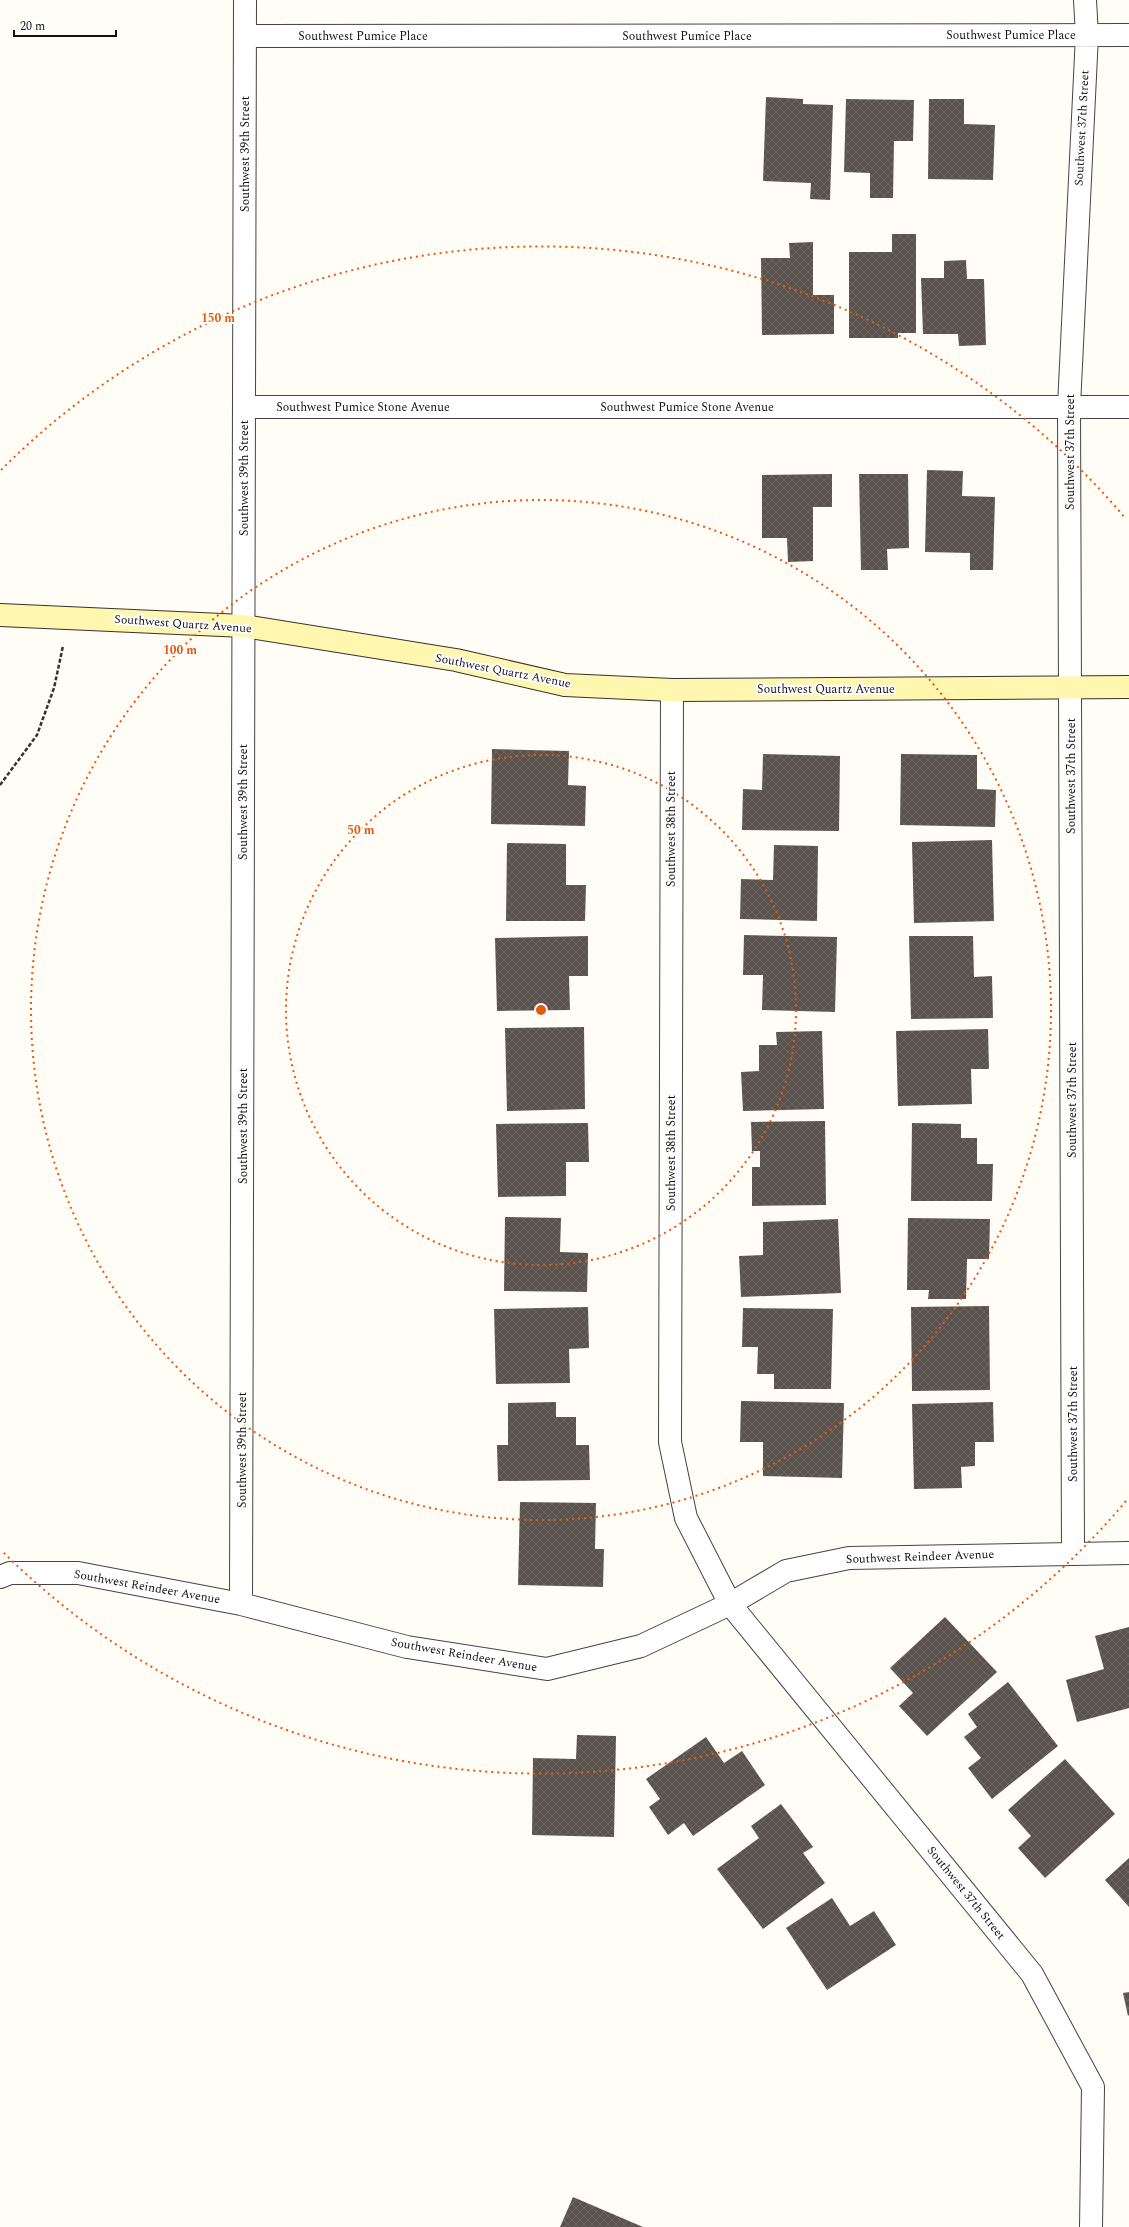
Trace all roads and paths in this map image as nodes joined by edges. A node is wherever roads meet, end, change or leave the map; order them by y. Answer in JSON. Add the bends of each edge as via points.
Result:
{"nodes":[{"id":1,"x":246,"y":0,"type":"edge"},
{"id":2,"x":1085,"y":0,"type":"edge"},
{"id":3,"x":1086,"y":35,"type":"junction"},
{"id":4,"x":1129,"y":35,"type":"edge"},
{"id":5,"x":245,"y":36,"type":"junction"},
{"id":6,"x":1069,"y":406,"type":"junction"},
{"id":7,"x":244,"y":407,"type":"junction"},
{"id":8,"x":1129,"y":407,"type":"edge"},
{"id":9,"x":0,"y":615,"type":"edge"},
{"id":10,"x":69,"y":617,"type":"junction"},
{"id":11,"x":244,"y":626,"type":"junction"},
{"id":12,"x":1129,"y":687,"type":"edge"},
{"id":13,"x":1071,"y":688,"type":"junction"},
{"id":14,"x":672,"y":690,"type":"junction"},
{"id":15,"x":0,"y":786,"type":"edge"},
{"id":16,"x":1073,"y":1553,"type":"junction"},
{"id":17,"x":1129,"y":1553,"type":"edge"},
{"id":18,"x":0,"y":1577,"type":"edge"},
{"id":19,"x":241,"y":1604,"type":"junction"},
{"id":20,"x":730,"y":1604,"type":"junction"},
{"id":21,"x":1091,"y":2227,"type":"edge"}],
"edges":[{"from":1,"to":5,"type":"street","name":"Southwest 39th Street"},
{"from":2,"to":3,"type":"street","name":"Southwest 37th Street"},
{"from":3,"to":4,"type":"street","name":"Southwest Pumice Place"},
{"from":3,"to":5,"type":"street","name":"Southwest Pumice Place"},
{"from":3,"to":6,"type":"street","name":"Southwest 37th Street"},
{"from":5,"to":7,"type":"street","name":"Southwest 39th Street"},
{"from":6,"to":7,"type":"street","name":"Southwest Pumice Stone Avenue"},
{"from":6,"to":8,"type":"street","name":"Southwest Pumice Stone Avenue"},
{"from":6,"to":13,"type":"street","name":"Southwest 37th Street"},
{"from":7,"to":11,"type":"street","name":"Southwest 39th Street"},
{"from":9,"to":10,"type":"street","name":"Southwest Quartz Avenue"},
{"from":10,"to":11,"type":"street","name":"Southwest Quartz Avenue"},
{"from":10,"to":15,"type":"path","via":[[54,688],[37,735]]},
{"from":11,"to":14,"type":"street","name":"Southwest Quartz Avenue","via":[[456,660],[565,685]]},
{"from":11,"to":19,"type":"street","name":"Southwest 39th Street"},
{"from":12,"to":13,"type":"street","name":"Southwest Quartz Avenue"},
{"from":13,"to":14,"type":"street","name":"Southwest Quartz Avenue"},
{"from":13,"to":16,"type":"street","name":"Southwest 37th Street"},
{"from":14,"to":20,"type":"street","name":"Southwest 38th Street","via":[[670,1442],[686,1518]]},
{"from":16,"to":17,"type":"street","name":"Southwest Reindeer Avenue"},
{"from":16,"to":20,"type":"street","name":"Southwest Reindeer Avenue","via":[[849,1558],[786,1571]]},
{"from":18,"to":19,"type":"street","name":"Southwest Reindeer Avenue","via":[[10,1573],[78,1573]]},
{"from":19,"to":20,"type":"street","name":"Southwest Reindeer Avenue","via":[[406,1647],[547,1669],[641,1646]]},
{"from":20,"to":21,"type":"street","name":"Southwest 37th Street","via":[[1032,1974],[1093,2087]]}]}
